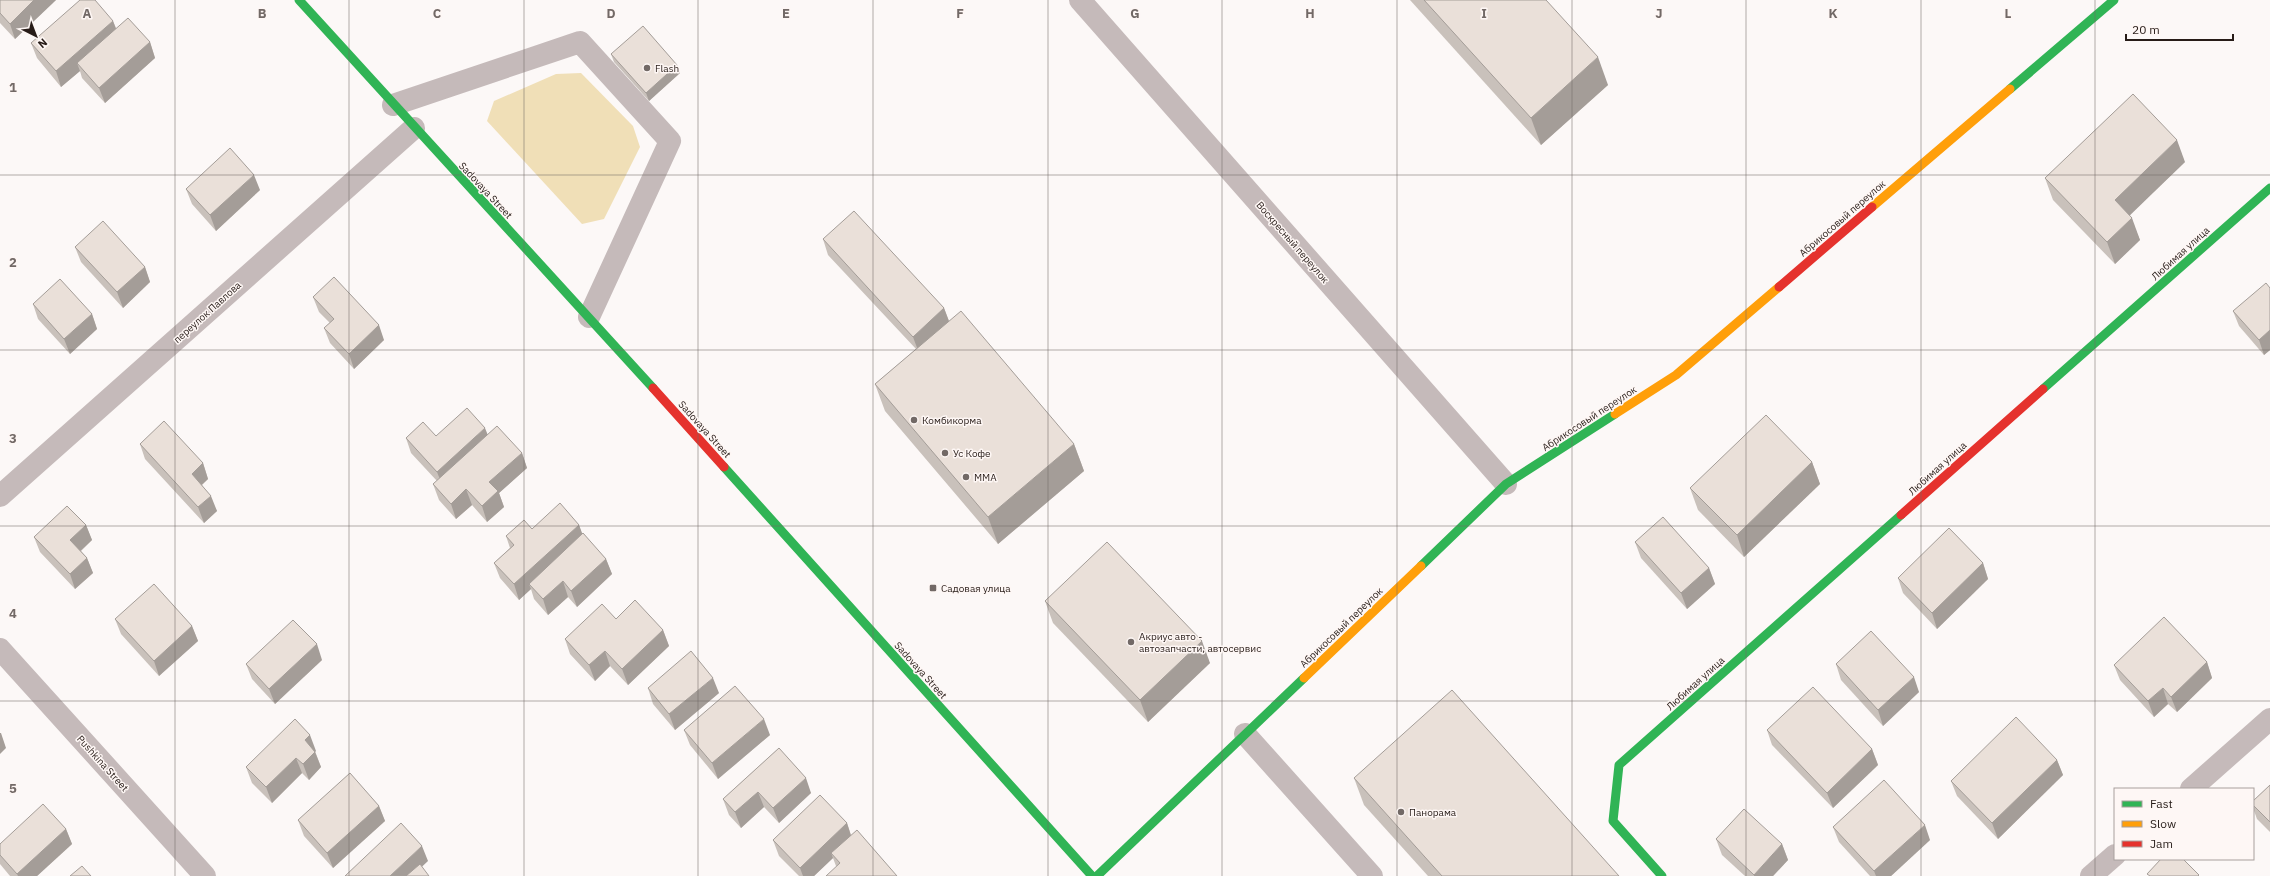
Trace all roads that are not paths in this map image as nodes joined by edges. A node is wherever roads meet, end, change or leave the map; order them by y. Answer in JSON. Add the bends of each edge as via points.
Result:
{"nodes":[{"id":1,"x":298,"y":0,"type":"edge"},
{"id":2,"x":1080,"y":0,"type":"edge"},
{"id":3,"x":2114,"y":0,"type":"edge"},
{"id":4,"x":393,"y":105,"type":"junction"},
{"id":5,"x":414,"y":128,"type":"junction"},
{"id":6,"x":2270,"y":188,"type":"edge"},
{"id":7,"x":589,"y":318,"type":"junction"},
{"id":8,"x":1506,"y":484,"type":"junction"},
{"id":9,"x":0,"y":496,"type":"edge"},
{"id":10,"x":0,"y":649,"type":"edge"},
{"id":11,"x":2270,"y":719,"type":"edge"},
{"id":12,"x":1246,"y":734,"type":"junction"},
{"id":13,"x":2191,"y":788,"type":"edge"},
{"id":14,"x":2114,"y":856,"type":"edge"},
{"id":15,"x":205,"y":876,"type":"edge"},
{"id":16,"x":1092,"y":876,"type":"edge"},
{"id":17,"x":1097,"y":876,"type":"edge"},
{"id":18,"x":1372,"y":876,"type":"edge"},
{"id":19,"x":1662,"y":876,"type":"edge"},
{"id":20,"x":2091,"y":876,"type":"edge"}],
"edges":[{"from":1,"to":4,"type":"street","name":"Sadovaya Street"},
{"from":2,"to":8,"type":"street","name":"Воскресный переулок"},
{"from":3,"to":8,"type":"street","name":"Абрикосовый переулок","via":[[1676,375]]},
{"from":4,"to":5,"type":"street","name":"Sadovaya Street"},
{"from":4,"to":7,"type":"street","via":[[580,42],[670,141]]},
{"from":5,"to":7,"type":"street","name":"Sadovaya Street"},
{"from":5,"to":9,"type":"street","name":"переулок Павлова"},
{"from":6,"to":19,"type":"street","name":"Любимая улица","via":[[1619,765],[1613,821]]},
{"from":7,"to":16,"type":"street","name":"Sadovaya Street"},
{"from":8,"to":12,"type":"street","name":"Абрикосовый переулок"},
{"from":10,"to":15,"type":"street","name":"Pushkina Street"},
{"from":11,"to":13,"type":"street"},
{"from":12,"to":17,"type":"street","name":"Абрикосовый переулок"},
{"from":12,"to":18,"type":"street"},
{"from":14,"to":20,"type":"street"}]}
